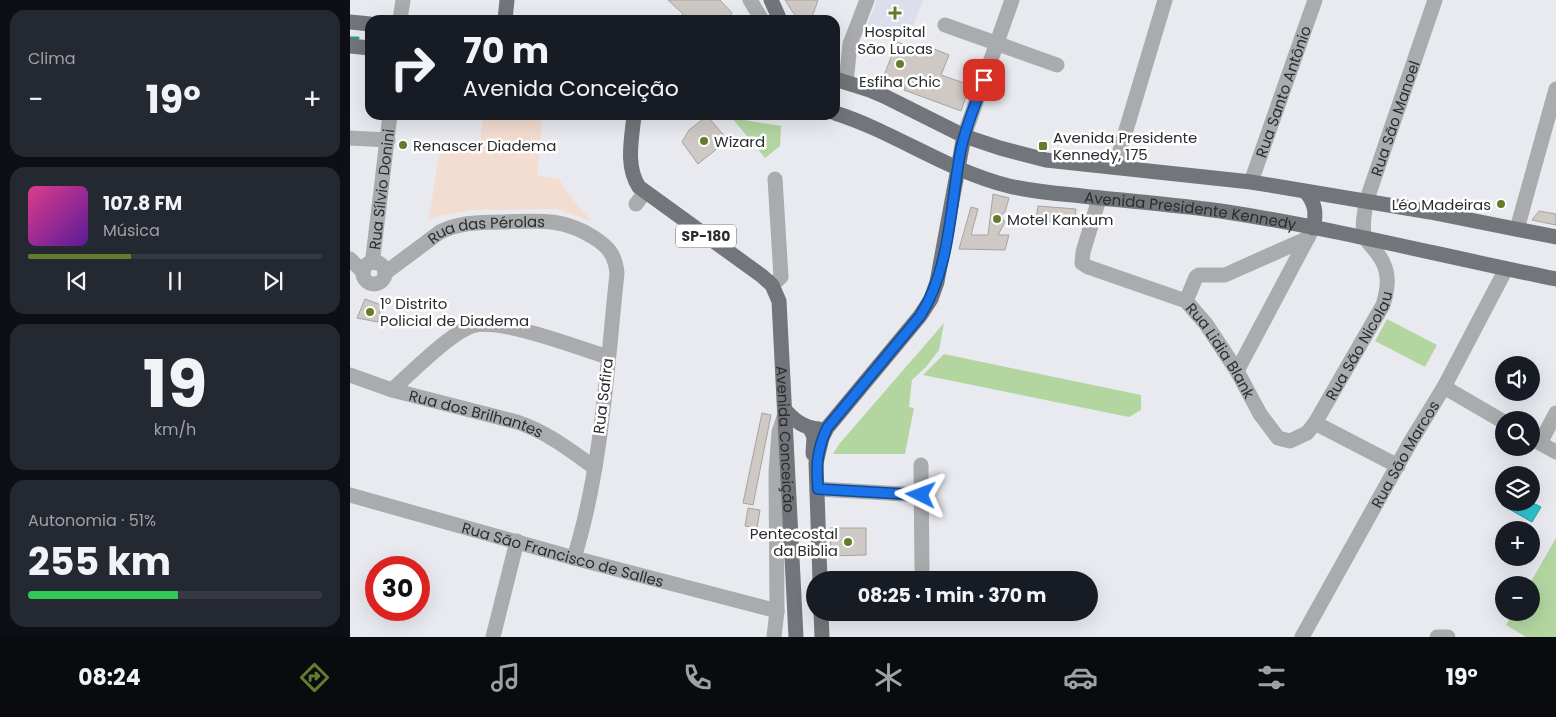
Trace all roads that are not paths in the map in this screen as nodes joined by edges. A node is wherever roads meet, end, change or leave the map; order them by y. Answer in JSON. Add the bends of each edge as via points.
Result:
{"nodes":[{"id":1,"x":402,"y":0,"type":"edge"},
{"id":2,"x":507,"y":0,"type":"edge"},
{"id":3,"x":750,"y":0,"type":"edge"},
{"id":4,"x":868,"y":0,"type":"edge"},
{"id":5,"x":1012,"y":0,"type":"edge"},
{"id":6,"x":1165,"y":0,"type":"edge"},
{"id":7,"x":1315,"y":0,"type":"edge"},
{"id":8,"x":1435,"y":0,"type":"edge"},
{"id":9,"x":400,"y":15,"type":"edge"},
{"id":10,"x":506,"y":15,"type":"edge"},
{"id":11,"x":759,"y":15,"type":"edge"},
{"id":12,"x":350,"y":22,"type":"edge"},
{"id":13,"x":365,"y":24,"type":"edge"},
{"id":14,"x":945,"y":25,"type":"dead end"},
{"id":15,"x":997,"y":43,"type":"junction"},
{"id":16,"x":842,"y":44,"type":"edge"},
{"id":17,"x":350,"y":46,"type":"edge"},
{"id":18,"x":365,"y":48,"type":"edge"},
{"id":19,"x":1057,"y":65,"type":"dead end"},
{"id":20,"x":840,"y":81,"type":"edge"},
{"id":21,"x":1556,"y":89,"type":"edge"},
{"id":22,"x":840,"y":115,"type":"edge"},
{"id":23,"x":390,"y":120,"type":"edge"},
{"id":24,"x":634,"y":120,"type":"edge"},
{"id":25,"x":964,"y":136,"type":"junction"},
{"id":26,"x":350,"y":138,"type":"edge"},
{"id":27,"x":388,"y":140,"type":"junction"},
{"id":28,"x":1115,"y":167,"type":"junction"},
{"id":29,"x":958,"y":170,"type":"junction"},
{"id":30,"x":775,"y":179,"type":"dead end"},
{"id":31,"x":1251,"y":182,"type":"junction"},
{"id":32,"x":1306,"y":192,"type":"junction"},
{"id":33,"x":1099,"y":198,"type":"junction"},
{"id":34,"x":1366,"y":202,"type":"junction"},
{"id":35,"x":1517,"y":228,"type":"junction"},
{"id":36,"x":1310,"y":233,"type":"junction"},
{"id":37,"x":1365,"y":237,"type":"junction"},
{"id":38,"x":1556,"y":237,"type":"edge"},
{"id":39,"x":597,"y":239,"type":"joint"},
{"id":40,"x":350,"y":259,"type":"edge"},
{"id":41,"x":375,"y":269,"type":"junction"},
{"id":42,"x":1506,"y":269,"type":"junction"},
{"id":43,"x":1556,"y":279,"type":"edge"},
{"id":44,"x":772,"y":284,"type":"junction"},
{"id":45,"x":1186,"y":301,"type":"junction"},
{"id":46,"x":608,"y":357,"type":"junction"},
{"id":47,"x":1237,"y":371,"type":"junction"},
{"id":48,"x":350,"y":375,"type":"edge"},
{"id":49,"x":1444,"y":387,"type":"junction"},
{"id":50,"x":392,"y":390,"type":"junction"},
{"id":51,"x":1556,"y":413,"type":"edge"},
{"id":52,"x":785,"y":414,"type":"junction"},
{"id":53,"x":1495,"y":417,"type":"edge"},
{"id":54,"x":1315,"y":423,"type":"junction"},
{"id":55,"x":810,"y":428,"type":"junction"},
{"id":56,"x":827,"y":428,"type":"junction"},
{"id":57,"x":1540,"y":434,"type":"edge"},
{"id":58,"x":1290,"y":441,"type":"joint"},
{"id":59,"x":1540,"y":443,"type":"edge"},
{"id":60,"x":1556,"y":452,"type":"edge"},
{"id":61,"x":921,"y":465,"type":"dead end"},
{"id":62,"x":1398,"y":466,"type":"junction"},
{"id":63,"x":595,"y":468,"type":"junction"},
{"id":64,"x":818,"y":489,"type":"junction"},
{"id":65,"x":350,"y":495,"type":"edge"},
{"id":66,"x":921,"y":495,"type":"junction"},
{"id":67,"x":517,"y":541,"type":"junction"},
{"id":68,"x":574,"y":558,"type":"junction"},
{"id":69,"x":820,"y":571,"type":"edge"},
{"id":70,"x":922,"y":571,"type":"edge"},
{"id":71,"x":777,"y":611,"type":"junction"},
{"id":72,"x":794,"y":612,"type":"junction"},
{"id":73,"x":821,"y":621,"type":"edge"},
{"id":74,"x":492,"y":637,"type":"edge"},
{"id":75,"x":774,"y":637,"type":"edge"},
{"id":76,"x":792,"y":637,"type":"edge"},
{"id":77,"x":796,"y":637,"type":"edge"},
{"id":78,"x":822,"y":637,"type":"edge"},
{"id":79,"x":1302,"y":637,"type":"edge"},
{"id":80,"x":1436,"y":637,"type":"edge"},
{"id":81,"x":1448,"y":637,"type":"edge"}],
"edges":[{"from":1,"to":9,"type":"street"},
{"from":2,"to":10,"type":"main road"},
{"from":3,"to":11,"type":"street"},
{"from":4,"to":16,"type":"street"},
{"from":5,"to":15,"type":"street"},
{"from":6,"to":28,"type":"street"},
{"from":7,"to":31,"type":"street","name":"Rua Santo Antônio"},
{"from":8,"to":34,"type":"street","name":"Rua São Manoel"},
{"from":12,"to":13,"type":"main road"},
{"from":14,"to":15,"type":"street"},
{"from":15,"to":19,"type":"street"},
{"from":15,"to":25,"type":"street"},
{"from":16,"to":20,"type":"street"},
{"from":17,"to":18,"type":"main road"},
{"from":20,"to":25,"type":"main road","via":[[884,96]]},
{"from":21,"to":35,"type":"street"},
{"from":22,"to":29,"type":"main road","name":"Avenida Presidente Kennedy"},
{"from":23,"to":27,"type":"street","name":"Rua Sílvio Donini"},
{"from":24,"to":44,"type":"main road","number":"SP-180","via":[[630,167],[641,198]]},
{"from":25,"to":28,"type":"main road","via":[[1046,160]]},
{"from":25,"to":29,"type":"main road","name":"Avenida Conceição"},
{"from":26,"to":27,"type":"street"},
{"from":27,"to":41,"type":"street","name":"Rua Sílvio Donini"},
{"from":28,"to":31,"type":"main road"},
{"from":29,"to":33,"type":"main road","name":"Avenida Presidente Kennedy","via":[[1016,187]]},
{"from":29,"to":56,"type":"main road","name":"Avenida Conceição","via":[[944,253],[931,299]]},
{"from":30,"to":44,"type":"street","via":[[781,277]]},
{"from":31,"to":32,"type":"main road"},
{"from":32,"to":34,"type":"main road"},
{"from":32,"to":36,"type":"main road","via":[[1316,212]]},
{"from":33,"to":36,"type":"main road","name":"Avenida Presidente Kennedy","via":[[1192,207]]},
{"from":33,"to":45,"type":"street","name":"Rua Lidia Blank","via":[[1082,263]]},
{"from":34,"to":35,"type":"main road"},
{"from":34,"to":37,"type":"street","name":"Rua São Manoel"},
{"from":35,"to":38,"type":"main road"},
{"from":36,"to":37,"type":"main road","name":"Avenida Presidente Kennedy"},
{"from":36,"to":45,"type":"street","via":[[1225,276],[1199,275]]},
{"from":36,"to":47,"type":"street"},
{"from":37,"to":42,"type":"main road","name":"Avenida Presidente Kennedy"},
{"from":37,"to":54,"type":"street","name":"Rua São Nicolau","via":[[1386,267],[1387,292],[1383,305]]},
{"from":39,"to":41,"type":"street","name":"Rua das Pérolas","via":[[578,228],[555,222],[457,225]]},
{"from":39,"to":46,"type":"street","name":"Rua Safira","via":[[616,262]]},
{"from":40,"to":41,"type":"street"},
{"from":42,"to":43,"type":"main road","name":"Avenida Presidente Kennedy"},
{"from":42,"to":49,"type":"street","name":"Rua São Marcos"},
{"from":44,"to":52,"type":"main road","name":"Avenida Conceição","via":[[779,301]]},
{"from":45,"to":47,"type":"street","name":"Rua Lidia Blank","via":[[1206,324]]},
{"from":46,"to":50,"type":"street","via":[[513,328],[481,324],[466,328],[447,342]]},
{"from":46,"to":63,"type":"street","name":"Rua Safira"},
{"from":47,"to":58,"type":"street","name":"Rua Lidia Blank","via":[[1278,438]]},
{"from":48,"to":50,"type":"street","name":"Rua dos Brilhantes"},
{"from":49,"to":53,"type":"street"},
{"from":49,"to":62,"type":"street","name":"Rua São Marcos"},
{"from":50,"to":63,"type":"street","name":"Rua dos Brilhantes","via":[[536,428]]},
{"from":51,"to":57,"type":"street"},
{"from":52,"to":55,"type":"main road"},
{"from":52,"to":71,"type":"street","via":[[778,432],[776,472]]},
{"from":52,"to":72,"type":"main road","name":"Avenida Conceição"},
{"from":54,"to":58,"type":"street","name":"Rua São Nicolau","via":[[1307,434]]},
{"from":54,"to":62,"type":"street"},
{"from":55,"to":56,"type":"main road"},
{"from":55,"to":64,"type":"main road","via":[[814,437],[810,473]]},
{"from":56,"to":64,"type":"main road","name":"Avenida Conceição","via":[[816,463]]},
{"from":59,"to":60,"type":"street"},
{"from":61,"to":66,"type":"street"},
{"from":62,"to":79,"type":"street","name":"Rua São Marcos"},
{"from":63,"to":68,"type":"street","name":"Rua Safira","via":[[585,523]]},
{"from":64,"to":66,"type":"street"},
{"from":64,"to":69,"type":"main road","name":"Avenida Conceição"},
{"from":65,"to":67,"type":"street","name":"Rua São Francisco de Salles"},
{"from":66,"to":70,"type":"street"},
{"from":67,"to":68,"type":"street","name":"Rua São Francisco de Salles"},
{"from":67,"to":74,"type":"street"},
{"from":68,"to":71,"type":"street","name":"Rua São Francisco de Salles"},
{"from":71,"to":75,"type":"street"},
{"from":72,"to":76,"type":"street","name":"Avenida Conceição"},
{"from":72,"to":77,"type":"main road","name":"Avenida Conceição"},
{"from":73,"to":78,"type":"main road"},
{"from":80,"to":81,"type":"street"}]}
